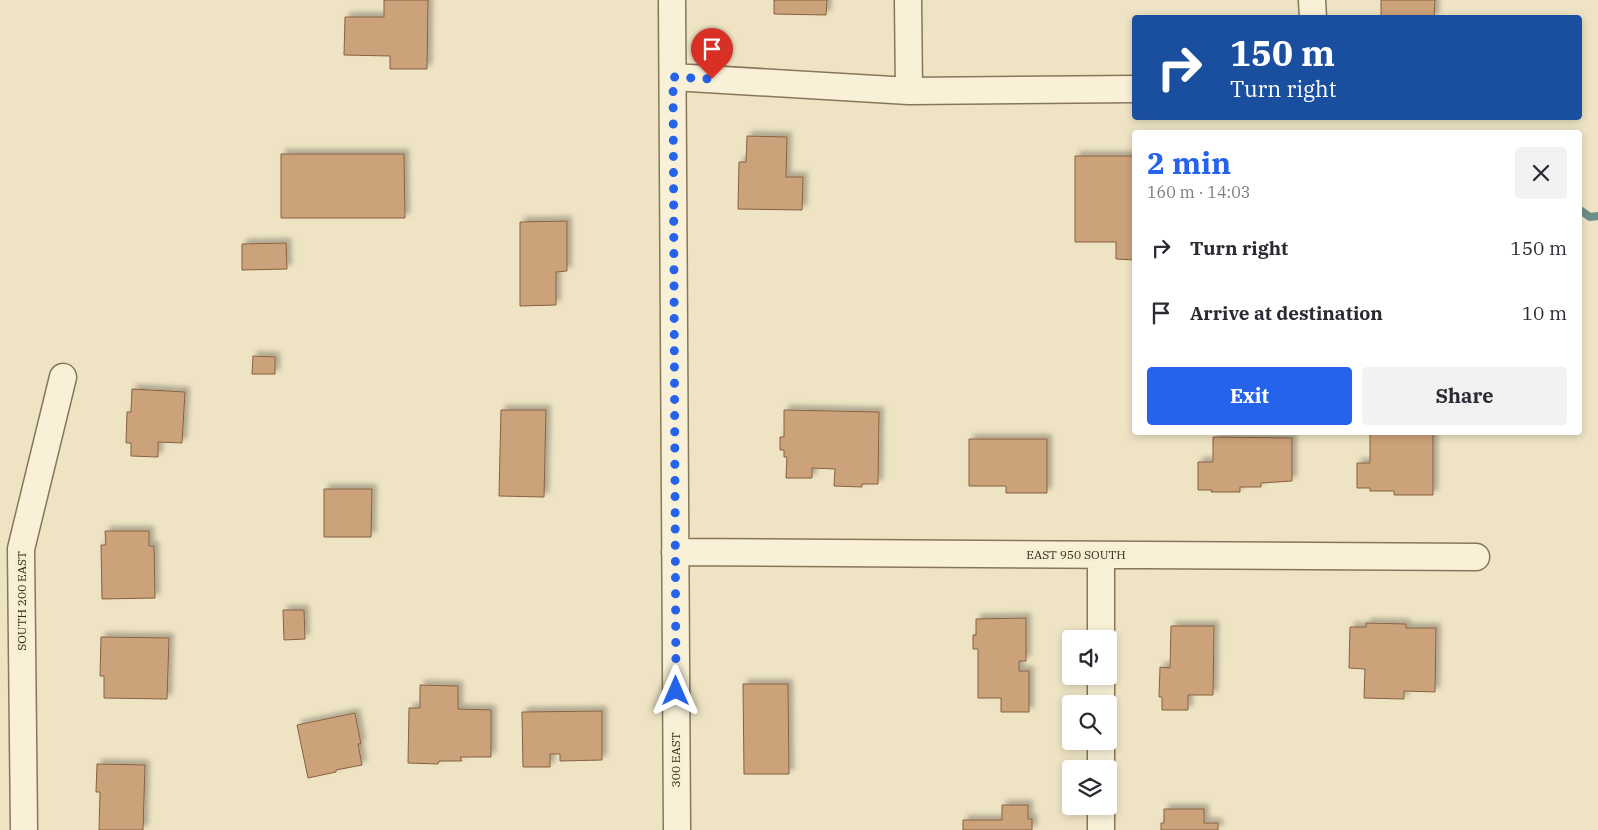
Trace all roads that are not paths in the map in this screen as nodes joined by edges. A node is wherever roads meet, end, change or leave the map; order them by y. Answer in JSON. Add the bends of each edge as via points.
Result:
{"nodes":[{"id":1,"x":672,"y":0,"type":"edge"},
{"id":2,"x":908,"y":0,"type":"edge"},
{"id":3,"x":1312,"y":0,"type":"edge"},
{"id":4,"x":1312,"y":15,"type":"edge"},
{"id":5,"x":673,"y":77,"type":"junction"},
{"id":6,"x":1132,"y":89,"type":"edge"},
{"id":7,"x":909,"y":92,"type":"junction"},
{"id":8,"x":63,"y":377,"type":"dead end"},
{"id":9,"x":675,"y":552,"type":"junction"},
{"id":10,"x":1101,"y":555,"type":"junction"},
{"id":11,"x":1476,"y":557,"type":"dead end"},
{"id":12,"x":1101,"y":630,"type":"edge"},
{"id":13,"x":1101,"y":815,"type":"edge"},
{"id":14,"x":24,"y":830,"type":"edge"},
{"id":15,"x":677,"y":830,"type":"edge"},
{"id":16,"x":1101,"y":830,"type":"edge"}],
"edges":[{"from":1,"to":5,"type":"street","name":"300 EAST"},
{"from":2,"to":7,"type":"street"},
{"from":3,"to":4,"type":"street"},
{"from":5,"to":7,"type":"street"},
{"from":5,"to":9,"type":"street","name":"300 EAST"},
{"from":6,"to":7,"type":"street"},
{"from":8,"to":14,"type":"street","name":"SOUTH 200 EAST","via":[[21,550]]},
{"from":9,"to":10,"type":"street","name":"EAST 950 SOUTH"},
{"from":9,"to":15,"type":"street","name":"300 EAST"},
{"from":10,"to":11,"type":"street","name":"EAST 950 SOUTH"},
{"from":10,"to":12,"type":"street"},
{"from":13,"to":16,"type":"street"}]}
